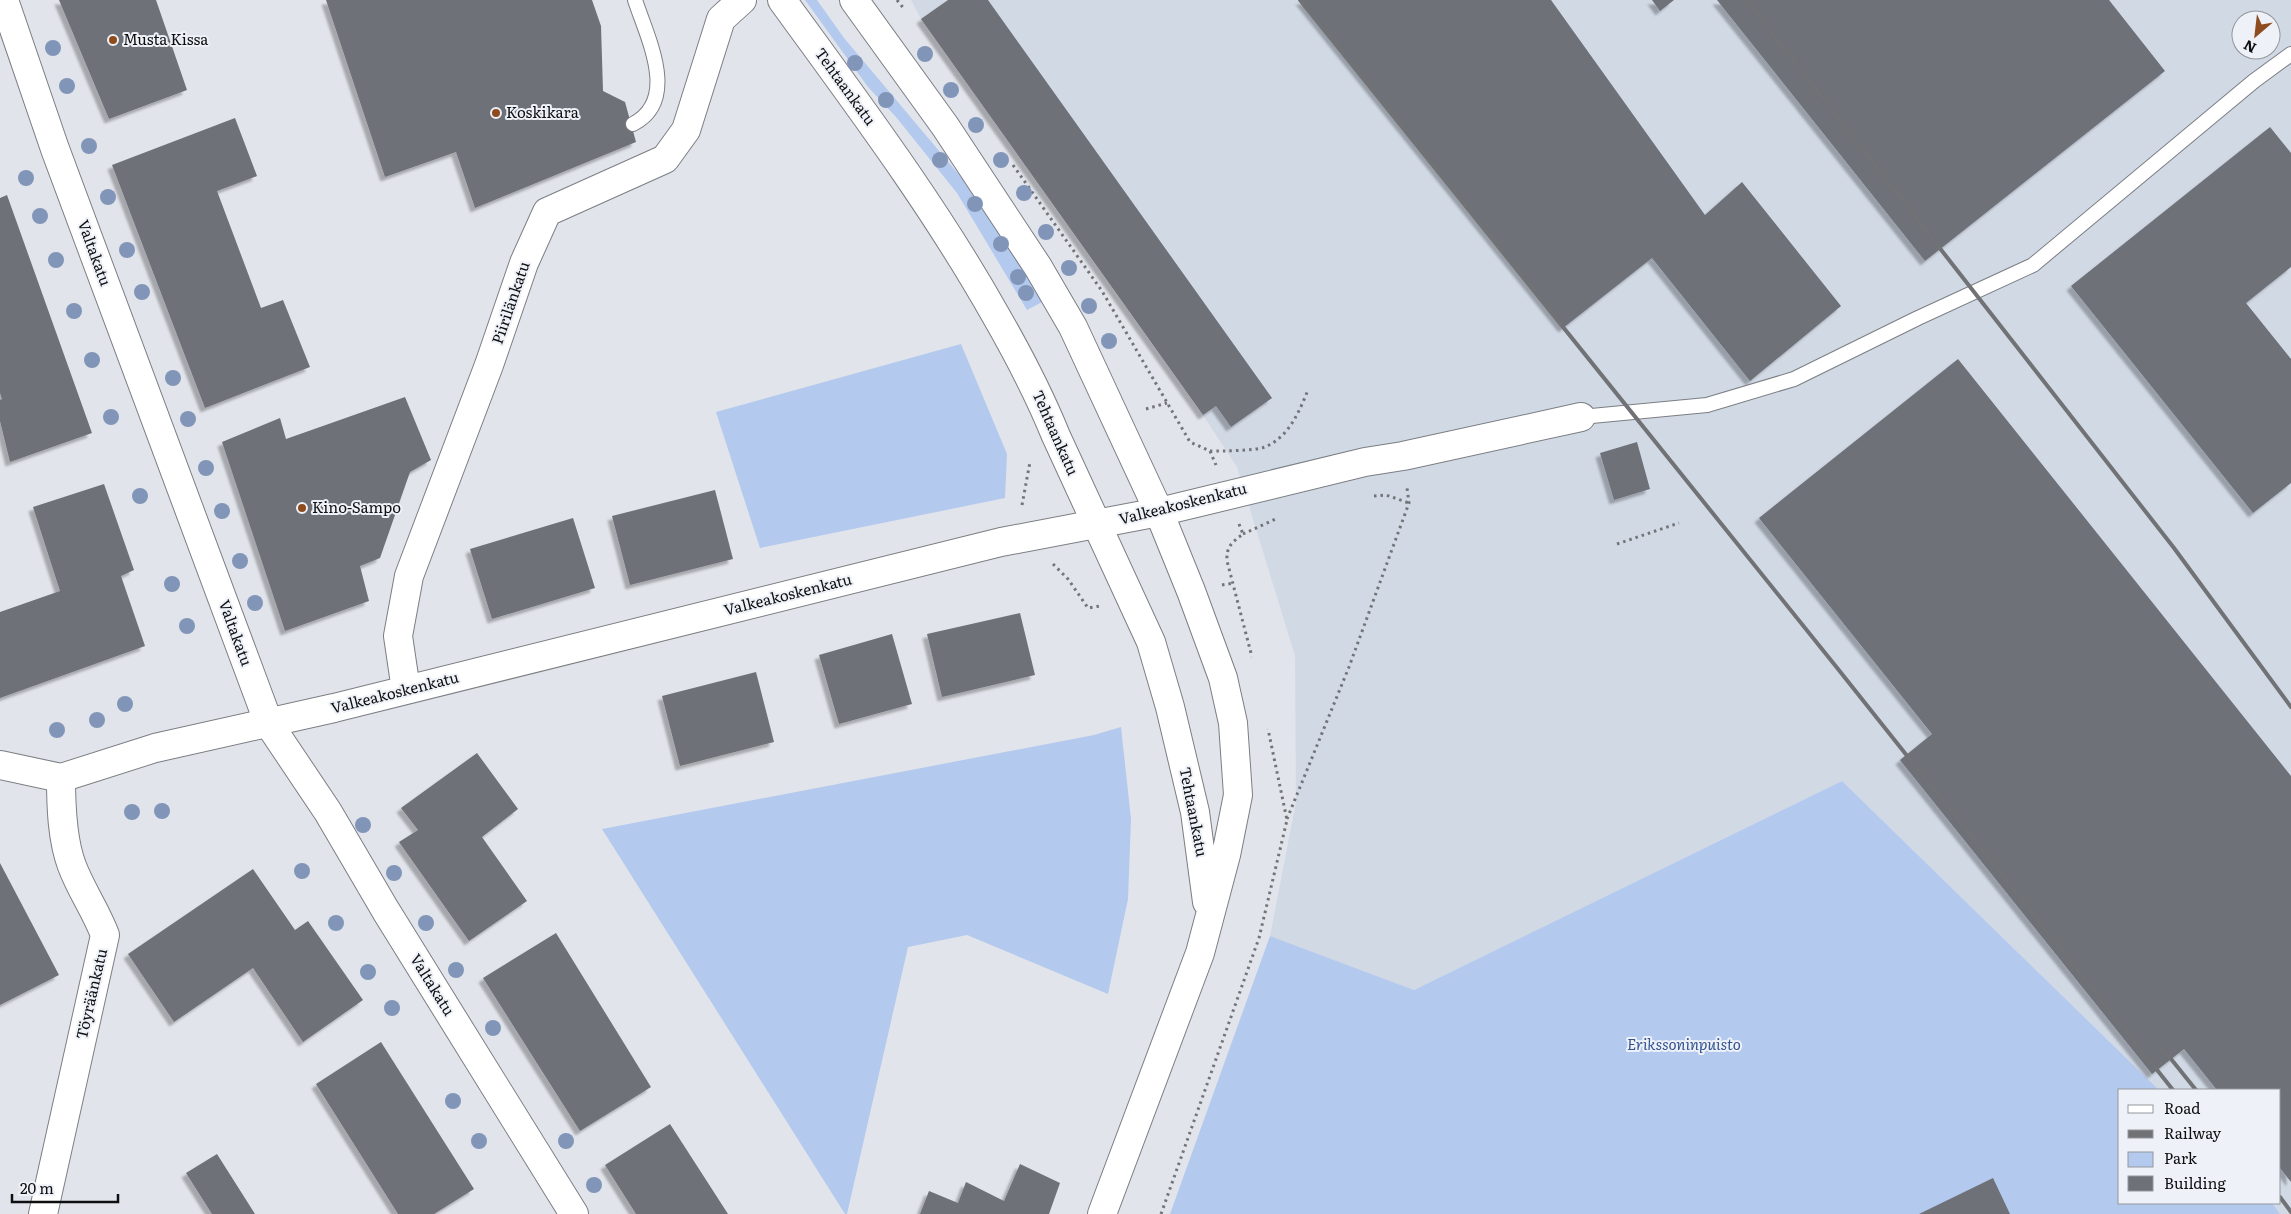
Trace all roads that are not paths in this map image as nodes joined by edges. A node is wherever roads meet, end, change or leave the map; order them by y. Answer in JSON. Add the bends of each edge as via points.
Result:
{"nodes":[{"id":1,"x":4,"y":0,"type":"edge"},
{"id":2,"x":635,"y":0,"type":"edge"},
{"id":3,"x":742,"y":0,"type":"edge"},
{"id":4,"x":782,"y":0,"type":"edge"},
{"id":5,"x":854,"y":0,"type":"edge"},
{"id":6,"x":2291,"y":54,"type":"edge"},
{"id":7,"x":632,"y":124,"type":"dead end"},
{"id":8,"x":1581,"y":417,"type":"joint"},
{"id":9,"x":1159,"y":512,"type":"junction"},
{"id":10,"x":1097,"y":524,"type":"junction"},
{"id":11,"x":406,"y":690,"type":"junction"},
{"id":12,"x":269,"y":724,"type":"junction"},
{"id":13,"x":0,"y":765,"type":"edge"},
{"id":14,"x":61,"y":778,"type":"junction"},
{"id":15,"x":1209,"y":919,"type":"junction"},
{"id":16,"x":43,"y":1214,"type":"edge"},
{"id":17,"x":574,"y":1214,"type":"edge"},
{"id":18,"x":1102,"y":1214,"type":"edge"}],
"edges":[{"from":1,"to":12,"type":"street","name":"Valtakatu","via":[[55,149]]},
{"from":2,"to":7,"type":"lane","via":[[658,84],[651,110]]},
{"from":3,"to":11,"type":"street","name":"Piirilänkatu","via":[[721,19],[686,130],[665,159],[547,212],[524,263],[409,576],[398,636]]},
{"from":4,"to":10,"type":"street","name":"Tehtaankatu","via":[[964,258],[1044,405]]},
{"from":5,"to":9,"type":"street","name":"Tehtaankatu","via":[[945,126],[1038,267],[1073,327]]},
{"from":6,"to":8,"type":"lane","via":[[2254,81],[2033,265],[1794,379],[1707,405]]},
{"from":8,"to":9,"type":"street","name":"Valkeakoskenkatu","via":[[1326,470]]},
{"from":9,"to":10,"type":"street","name":"Valkeakoskenkatu"},
{"from":9,"to":15,"type":"street","name":"Tehtaankatu","via":[[1210,639],[1233,723],[1238,795]]},
{"from":10,"to":11,"type":"street","name":"Valkeakoskenkatu","via":[[1001,542]]},
{"from":10,"to":15,"type":"street","name":"Tehtaankatu","via":[[1151,642],[1170,707],[1195,812]]},
{"from":11,"to":12,"type":"street","name":"Valkeakoskenkatu"},
{"from":12,"to":14,"type":"street","name":"Valkeakoskenkatu","via":[[155,748]]},
{"from":12,"to":17,"type":"street","name":"Valtakatu","via":[[328,812],[386,912]]},
{"from":13,"to":14,"type":"street","name":"Valkeakoskenkatu"},
{"from":14,"to":16,"type":"street","name":"Töyräänkatu","via":[[61,813],[71,864],[98,914],[105,935]]},
{"from":15,"to":18,"type":"street","name":"Tehtaankatu","via":[[1200,953]]}]}
